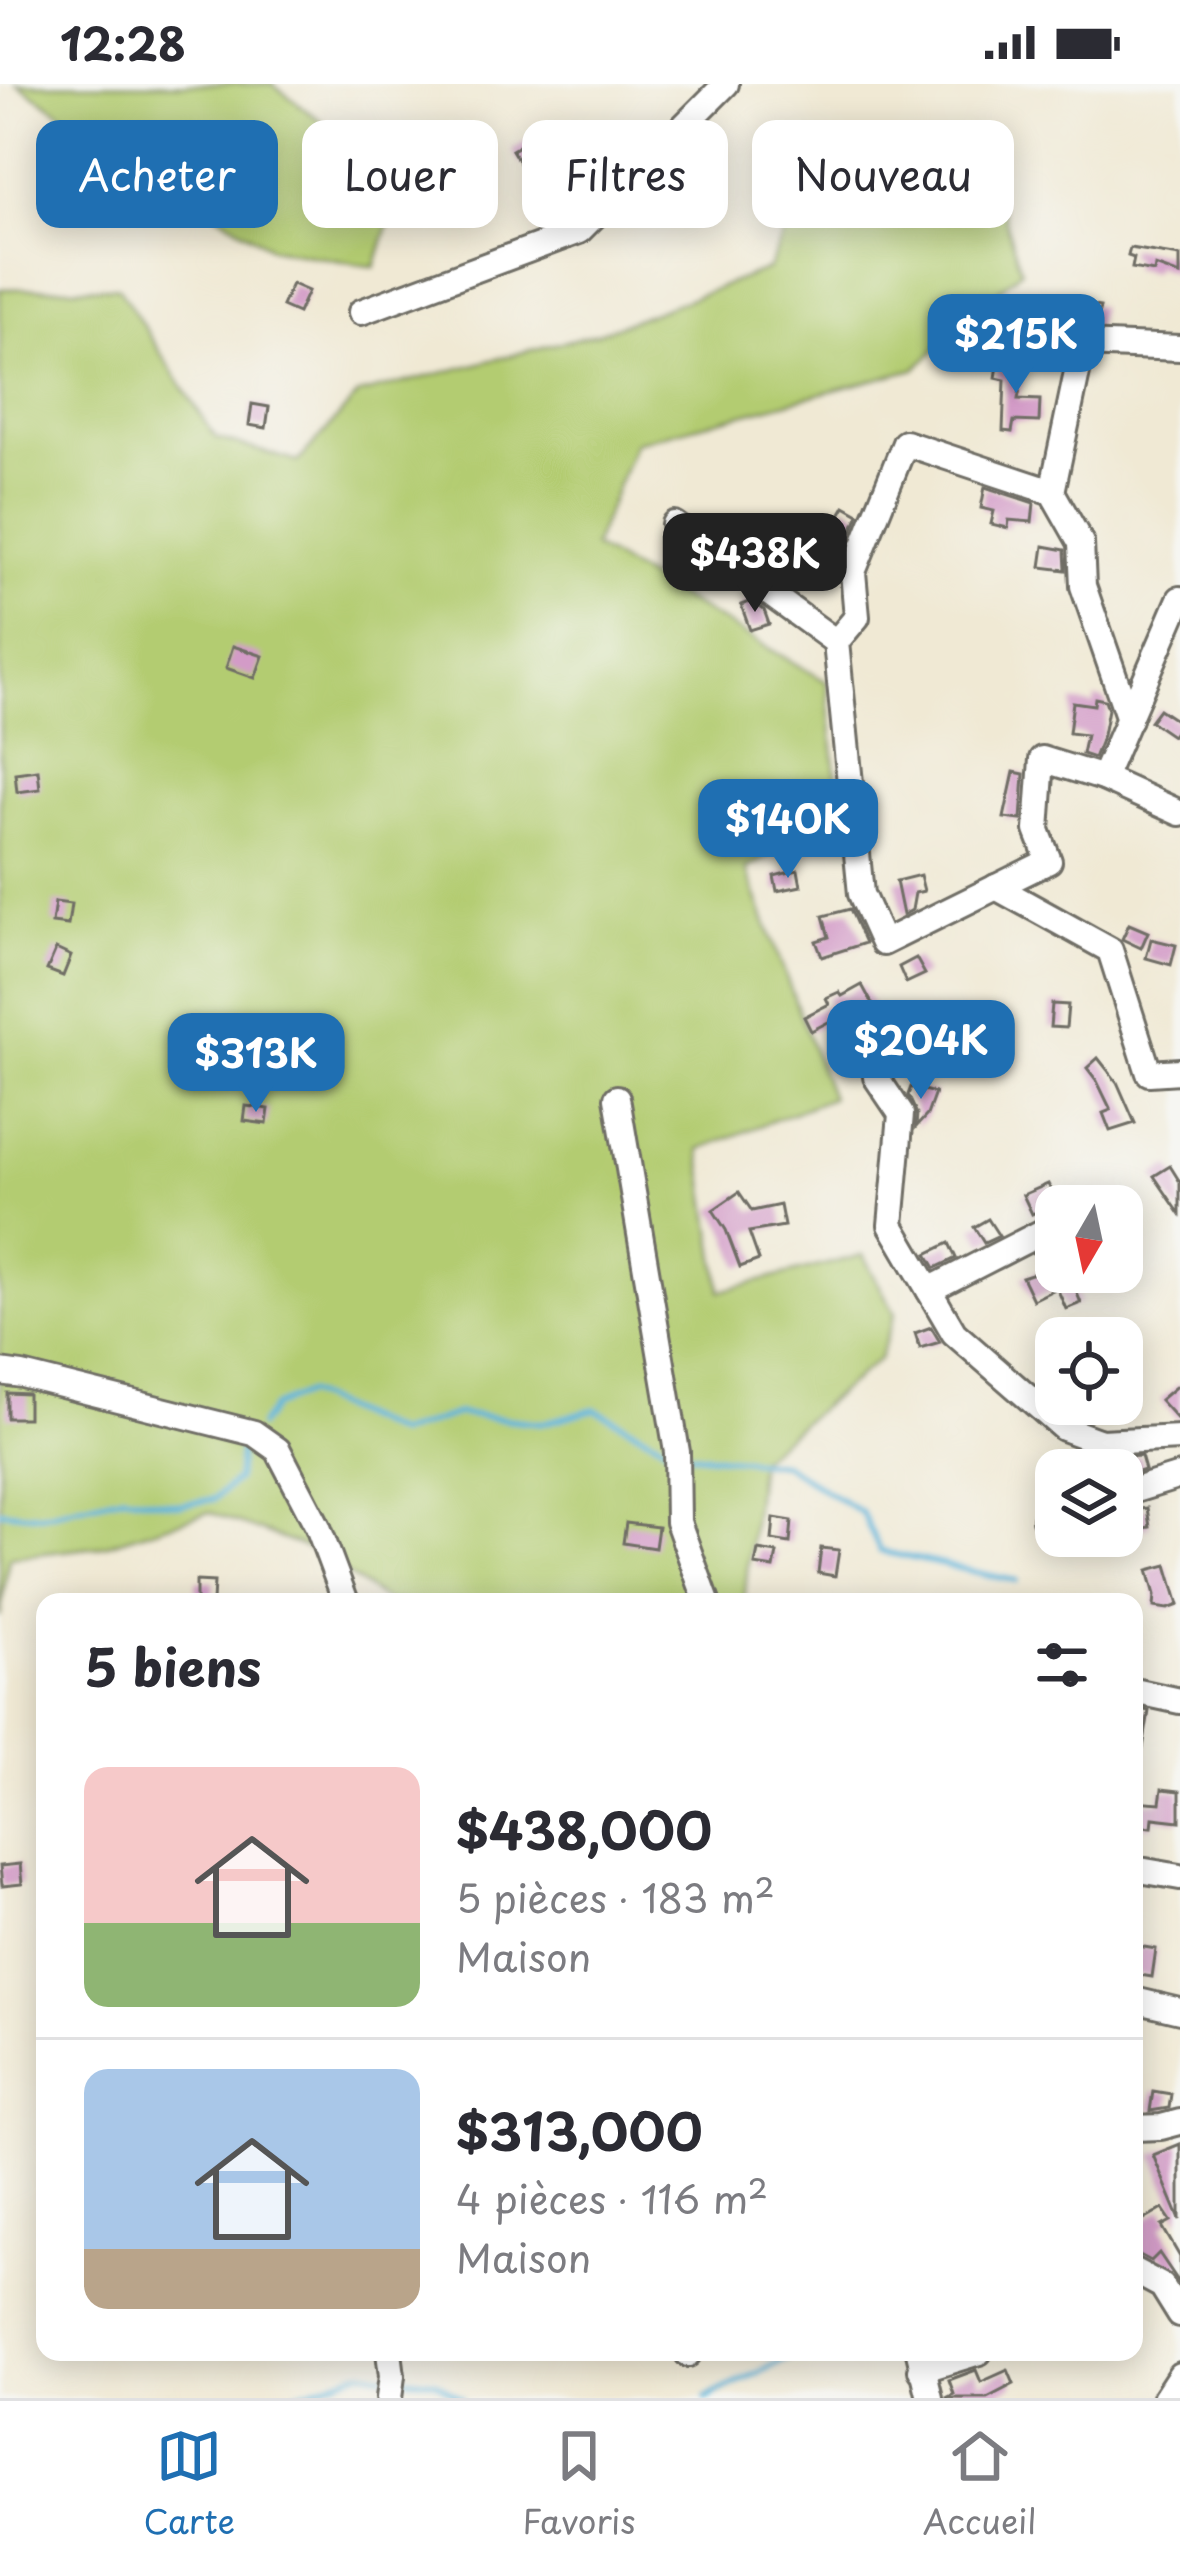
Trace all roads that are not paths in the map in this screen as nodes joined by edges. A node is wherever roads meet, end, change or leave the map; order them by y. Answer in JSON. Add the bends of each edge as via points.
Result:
{"nodes":[{"id":1,"x":726,"y":84,"type":"edge"},
{"id":2,"x":362,"y":312,"type":"dead end"},
{"id":3,"x":1180,"y":348,"type":"edge"},
{"id":4,"x":1052,"y":492,"type":"junction"},
{"id":5,"x":674,"y":524,"type":"dead end"},
{"id":6,"x":1180,"y":599,"type":"edge"},
{"id":7,"x":836,"y":642,"type":"junction"},
{"id":8,"x":1129,"y":719,"type":"junction"},
{"id":9,"x":1103,"y":778,"type":"junction"},
{"id":10,"x":1180,"y":813,"type":"edge"},
{"id":11,"x":996,"y":887,"type":"junction"},
{"id":12,"x":1180,"y":1071,"type":"edge"},
{"id":13,"x":876,"y":1077,"type":"dead end"},
{"id":14,"x":617,"y":1098,"type":"dead end"},
{"id":15,"x":1035,"y":1236,"type":"edge"},
{"id":16,"x":929,"y":1290,"type":"junction"},
{"id":17,"x":0,"y":1372,"type":"edge"},
{"id":18,"x":1180,"y":1438,"type":"edge"},
{"id":19,"x":1180,"y":1476,"type":"edge"},
{"id":20,"x":1143,"y":1487,"type":"edge"},
{"id":21,"x":343,"y":1593,"type":"edge"},
{"id":22,"x":703,"y":1593,"type":"edge"},
{"id":23,"x":1143,"y":1692,"type":"edge"},
{"id":24,"x":1180,"y":1701,"type":"edge"},
{"id":25,"x":1143,"y":1870,"type":"edge"},
{"id":26,"x":1180,"y":1876,"type":"edge"},
{"id":27,"x":1143,"y":2002,"type":"edge"},
{"id":28,"x":1180,"y":2012,"type":"edge"},
{"id":29,"x":1180,"y":2122,"type":"edge"},
{"id":30,"x":1143,"y":2128,"type":"edge"},
{"id":31,"x":1143,"y":2276,"type":"edge"},
{"id":32,"x":1180,"y":2315,"type":"edge"},
{"id":33,"x":390,"y":2361,"type":"edge"},
{"id":34,"x":920,"y":2361,"type":"edge"},
{"id":35,"x":1180,"y":2374,"type":"edge"},
{"id":36,"x":389,"y":2398,"type":"edge"},
{"id":37,"x":930,"y":2398,"type":"edge"},
{"id":38,"x":1165,"y":2398,"type":"edge"}],
"edges":[{"from":1,"to":2,"type":"street","via":[[579,231]]},
{"from":3,"to":4,"type":"street","via":[[1083,344]]},
{"from":4,"to":7,"type":"street","via":[[904,443],[853,572],[857,617]]},
{"from":4,"to":8,"type":"street","via":[[1082,543],[1083,586]]},
{"from":5,"to":7,"type":"street"},
{"from":6,"to":8,"type":"street"},
{"from":7,"to":11,"type":"street","via":[[861,894],[883,943]]},
{"from":8,"to":9,"type":"street"},
{"from":9,"to":10,"type":"street"},
{"from":9,"to":11,"type":"street","via":[[1042,759],[1036,830],[1049,861]]},
{"from":11,"to":12,"type":"street","via":[[1110,950],[1149,1073]]},
{"from":13,"to":16,"type":"street","via":[[901,1114],[891,1225]]},
{"from":14,"to":22,"type":"street","via":[[677,1452],[678,1522]]},
{"from":15,"to":16,"type":"street"},
{"from":16,"to":18,"type":"street","via":[[954,1333],[1063,1428],[1101,1442]]},
{"from":17,"to":21,"type":"street","via":[[254,1433],[278,1450]]},
{"from":19,"to":20,"type":"street"},
{"from":23,"to":24,"type":"street"},
{"from":25,"to":26,"type":"street"},
{"from":27,"to":28,"type":"street"},
{"from":29,"to":30,"type":"street"},
{"from":31,"to":32,"type":"street","via":[[1162,2286]]},
{"from":33,"to":36,"type":"street"},
{"from":34,"to":37,"type":"street"},
{"from":35,"to":38,"type":"street"}]}
